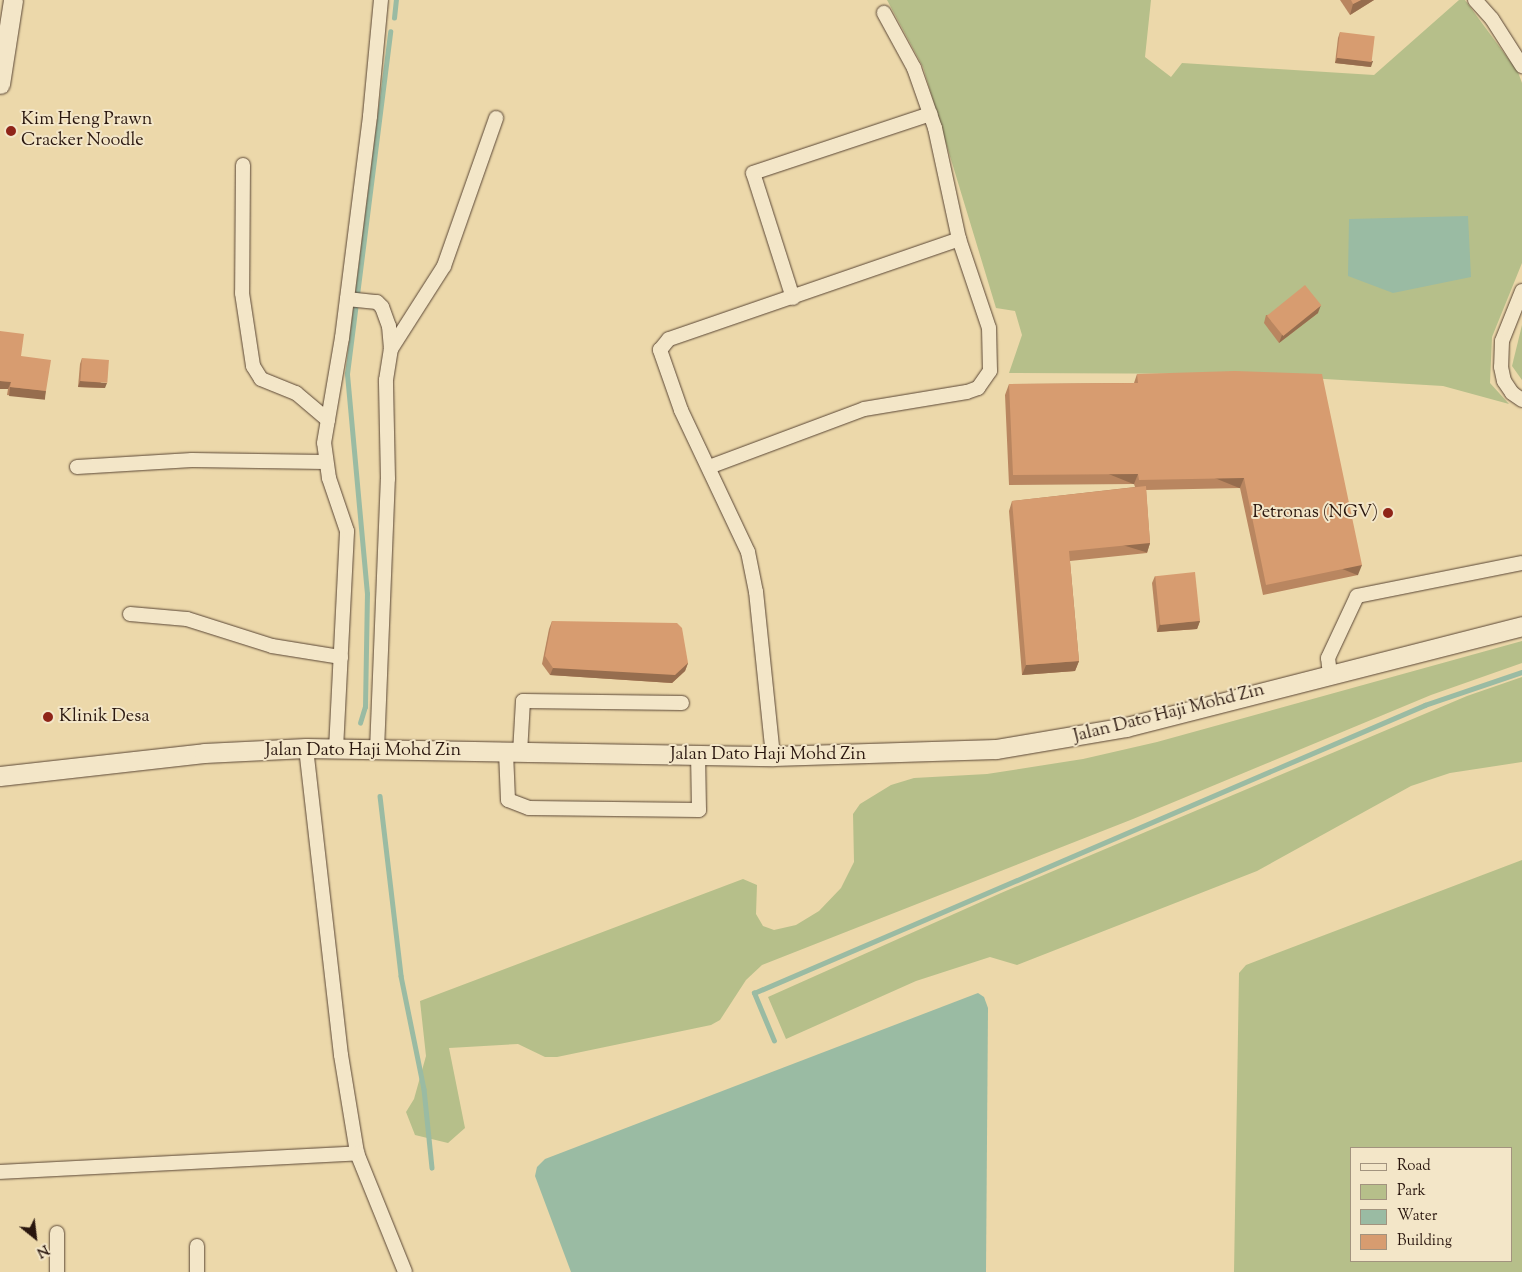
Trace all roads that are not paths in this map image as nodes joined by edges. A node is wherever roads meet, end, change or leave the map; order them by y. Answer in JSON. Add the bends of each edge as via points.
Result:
{"nodes":[{"id":1,"x":13,"y":0,"type":"edge"},
{"id":2,"x":381,"y":0,"type":"edge"},
{"id":3,"x":1475,"y":0,"type":"edge"},
{"id":4,"x":884,"y":13,"type":"dead end"},
{"id":5,"x":1522,"y":66,"type":"edge"},
{"id":6,"x":0,"y":84,"type":"edge"},
{"id":7,"x":930,"y":114,"type":"junction"},
{"id":8,"x":496,"y":118,"type":"dead end"},
{"id":9,"x":243,"y":165,"type":"dead end"},
{"id":10,"x":959,"y":239,"type":"junction"},
{"id":11,"x":1522,"y":291,"type":"edge"},
{"id":12,"x":793,"y":298,"type":"junction"},
{"id":13,"x":349,"y":299,"type":"junction"},
{"id":14,"x":391,"y":349,"type":"junction"},
{"id":15,"x":1522,"y":400,"type":"edge"},
{"id":16,"x":328,"y":420,"type":"junction"},
{"id":17,"x":325,"y":462,"type":"junction"},
{"id":18,"x":77,"y":467,"type":"dead end"},
{"id":19,"x":709,"y":467,"type":"junction"},
{"id":20,"x":1522,"y":563,"type":"edge"},
{"id":21,"x":130,"y":614,"type":"dead end"},
{"id":22,"x":1522,"y":626,"type":"edge"},
{"id":23,"x":341,"y":657,"type":"junction"},
{"id":24,"x":1330,"y":674,"type":"junction"},
{"id":25,"x":682,"y":703,"type":"dead end"},
{"id":26,"x":306,"y":748,"type":"junction"},
{"id":27,"x":336,"y":749,"type":"junction"},
{"id":28,"x":377,"y":750,"type":"junction"},
{"id":29,"x":513,"y":752,"type":"junction"},
{"id":30,"x":698,"y":755,"type":"junction"},
{"id":31,"x":773,"y":756,"type":"junction"},
{"id":32,"x":0,"y":776,"type":"edge"},
{"id":33,"x":357,"y":1153,"type":"junction"},
{"id":34,"x":0,"y":1172,"type":"edge"},
{"id":35,"x":58,"y":1233,"type":"dead end"},
{"id":36,"x":197,"y":1246,"type":"dead end"},
{"id":37,"x":57,"y":1272,"type":"edge"},
{"id":38,"x":197,"y":1272,"type":"edge"},
{"id":39,"x":405,"y":1272,"type":"edge"}],
"edges":[{"from":1,"to":6,"type":"main road"},
{"from":2,"to":13,"type":"street"},
{"from":3,"to":5,"type":"street"},
{"from":4,"to":7,"type":"street","via":[[914,68]]},
{"from":7,"to":10,"type":"street"},
{"from":7,"to":12,"type":"street","via":[[752,174]]},
{"from":8,"to":14,"type":"street","via":[[444,266]]},
{"from":9,"to":16,"type":"street","via":[[242,293],[253,366],[261,379],[296,393]]},
{"from":10,"to":12,"type":"street"},
{"from":10,"to":19,"type":"street","via":[[989,328],[990,371],[978,388],[864,409]]},
{"from":11,"to":15,"type":"street","via":[[1502,341],[1501,367],[1504,381]]},
{"from":12,"to":19,"type":"street","via":[[662,343],[661,358]]},
{"from":13,"to":14,"type":"street","via":[[377,302],[386,316]]},
{"from":13,"to":16,"type":"street"},
{"from":14,"to":28,"type":"street","via":[[386,380],[388,479]]},
{"from":16,"to":17,"type":"street"},
{"from":17,"to":18,"type":"street","via":[[192,460]]},
{"from":17,"to":23,"type":"street","via":[[347,531]]},
{"from":19,"to":31,"type":"street","via":[[748,552],[756,592]]},
{"from":20,"to":24,"type":"street","via":[[1358,596],[1328,658]]},
{"from":21,"to":23,"type":"street","via":[[187,619],[272,646]]},
{"from":22,"to":24,"type":"main road","name":"Jalan Dato Haji Mohd Zin"},
{"from":23,"to":27,"type":"street"},
{"from":24,"to":31,"type":"main road","name":"Jalan Dato Haji Mohd Zin","via":[[1071,739],[951,752]]},
{"from":25,"to":29,"type":"street","via":[[523,701]]},
{"from":26,"to":27,"type":"main road","name":"Jalan Dato Haji Mohd Zin"},
{"from":26,"to":32,"type":"main road","name":"Jalan Dato Haji Mohd Zin","via":[[204,753]]},
{"from":26,"to":33,"type":"street","via":[[341,1055]]},
{"from":27,"to":28,"type":"main road","name":"Jalan Dato Haji Mohd Zin"},
{"from":28,"to":29,"type":"main road","name":"Jalan Dato Haji Mohd Zin"},
{"from":29,"to":30,"type":"main road","name":"Jalan Dato Haji Mohd Zin"},
{"from":29,"to":30,"type":"street","via":[[508,800],[529,808],[699,810]]},
{"from":30,"to":31,"type":"main road","name":"Jalan Dato Haji Mohd Zin"},
{"from":33,"to":34,"type":"street"},
{"from":33,"to":39,"type":"street"},
{"from":35,"to":37,"type":"street"},
{"from":36,"to":38,"type":"street"}]}
